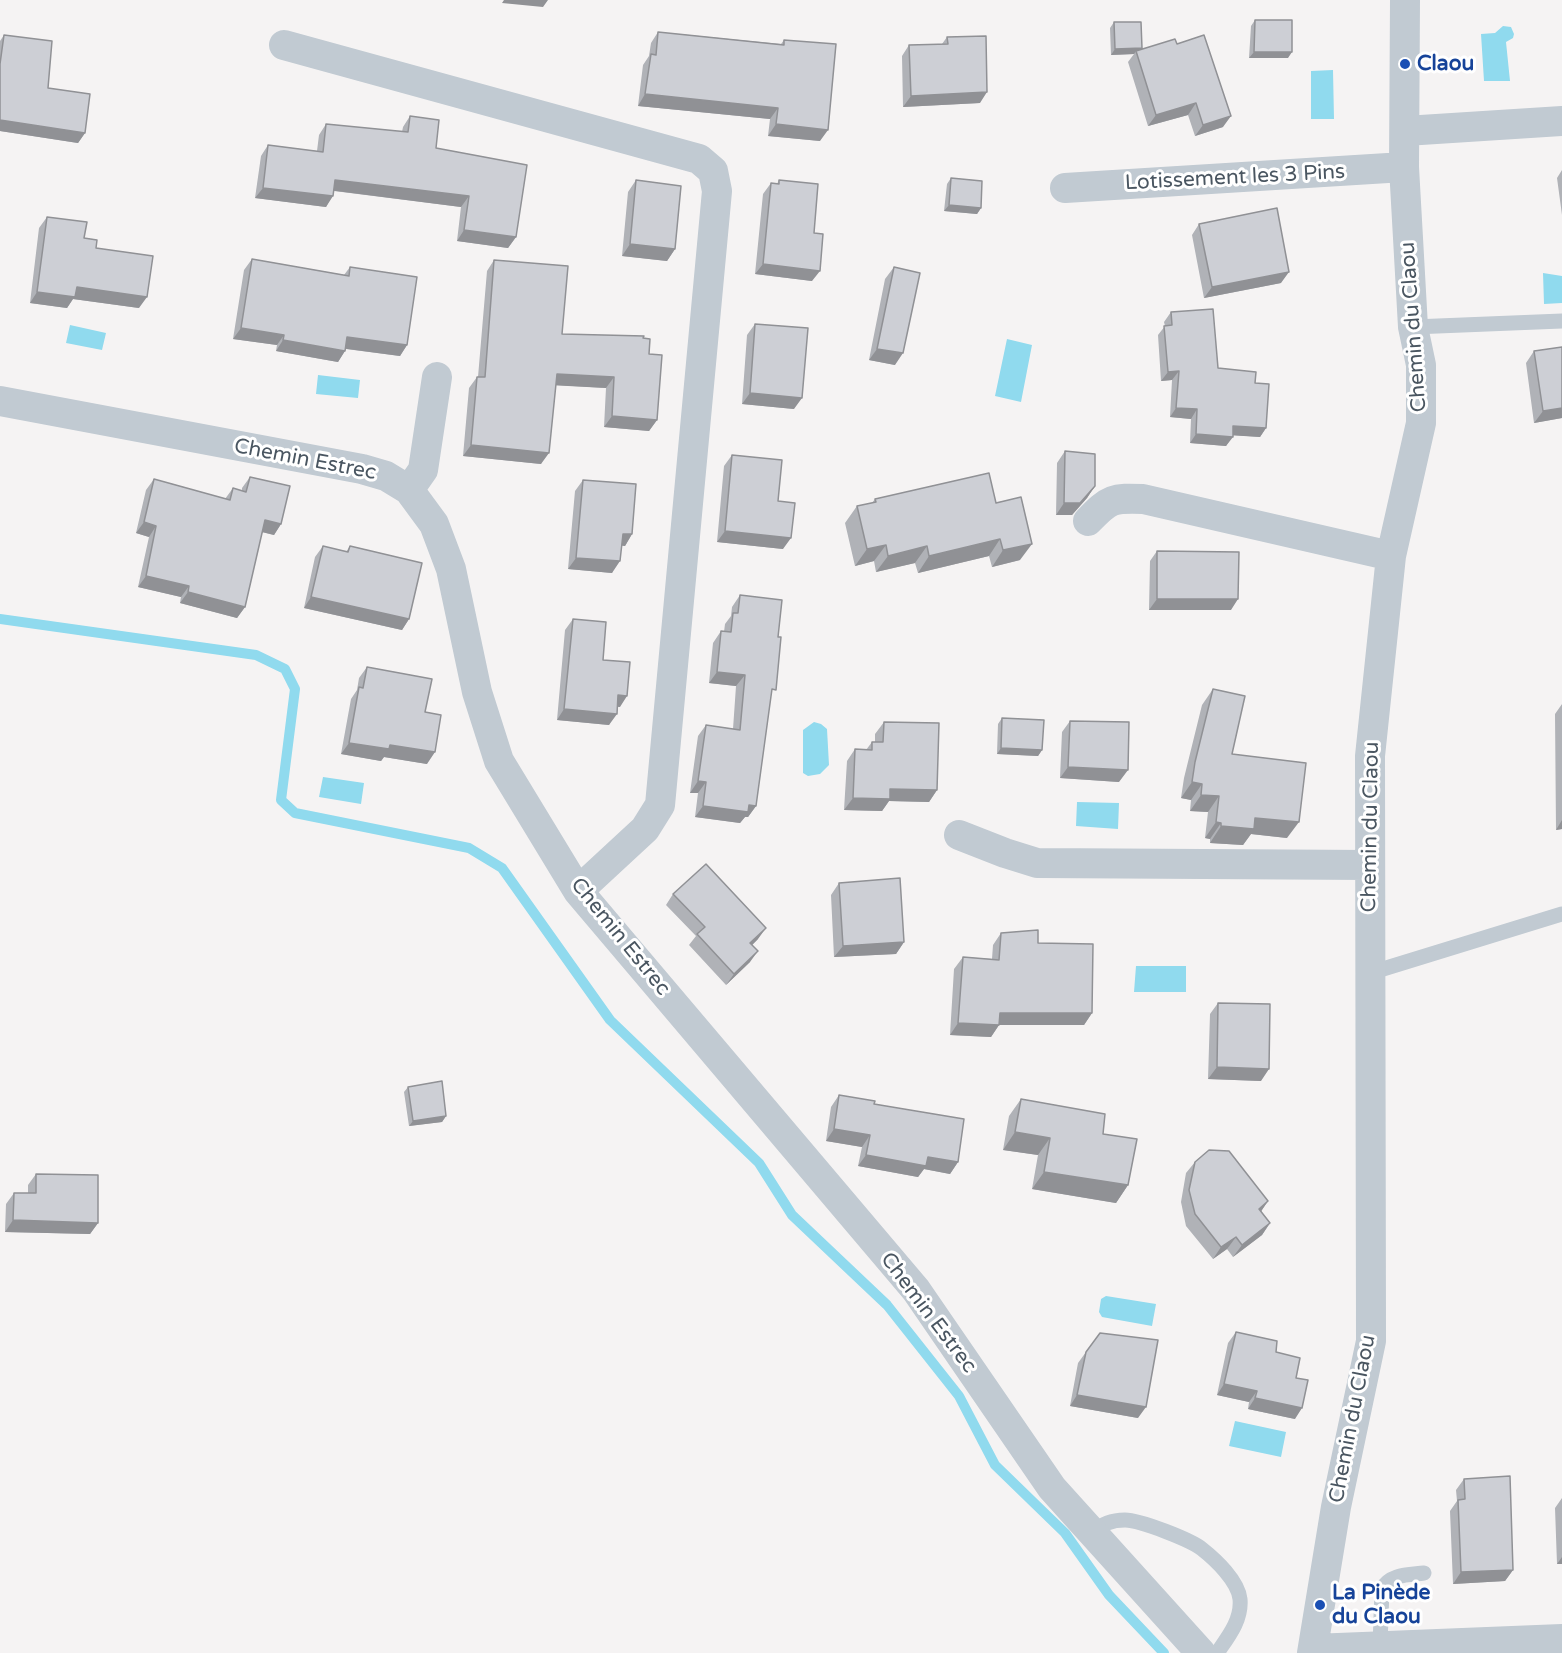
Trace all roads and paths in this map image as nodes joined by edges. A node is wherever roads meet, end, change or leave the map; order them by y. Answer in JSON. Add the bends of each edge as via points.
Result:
{"nodes":[{"id":1,"x":1405,"y":0,"type":"edge"},
{"id":2,"x":284,"y":45,"type":"dead end"},
{"id":3,"x":1562,"y":121,"type":"edge"},
{"id":4,"x":1405,"y":131,"type":"junction"},
{"id":5,"x":1404,"y":167,"type":"junction"},
{"id":6,"x":1065,"y":188,"type":"dead end"},
{"id":7,"x":1562,"y":321,"type":"edge"},
{"id":8,"x":1413,"y":327,"type":"junction"},
{"id":9,"x":437,"y":377,"type":"dead end"},
{"id":10,"x":0,"y":401,"type":"edge"},
{"id":11,"x":409,"y":490,"type":"junction"},
{"id":12,"x":1088,"y":520,"type":"dead end"},
{"id":13,"x":1391,"y":556,"type":"junction"},
{"id":14,"x":959,"y":835,"type":"dead end"},
{"id":15,"x":1370,"y":865,"type":"junction"},
{"id":16,"x":578,"y":891,"type":"junction"},
{"id":17,"x":1562,"y":914,"type":"edge"},
{"id":18,"x":1370,"y":973,"type":"junction"},
{"id":19,"x":1092,"y":1532,"type":"junction"},
{"id":20,"x":1424,"y":1573,"type":"dead end"},
{"id":21,"x":1562,"y":1639,"type":"edge"},
{"id":22,"x":1380,"y":1646,"type":"junction"},
{"id":23,"x":1312,"y":1651,"type":"edge"},
{"id":24,"x":1201,"y":1653,"type":"edge"},
{"id":25,"x":1217,"y":1653,"type":"edge"}],
"edges":[{"from":1,"to":4,"type":"street","name":"Chemin du Claou"},
{"from":2,"to":16,"type":"street","via":[[699,159],[713,171],[717,190],[660,805],[645,829]]},
{"from":3,"to":4,"type":"street"},
{"from":4,"to":5,"type":"street","name":"Chemin du Claou"},
{"from":5,"to":6,"type":"street","name":"Lotissement les 3 Pins"},
{"from":5,"to":8,"type":"street","name":"Chemin du Claou"},
{"from":7,"to":8,"type":"lane"},
{"from":8,"to":13,"type":"street","name":"Chemin du Claou","via":[[1421,365],[1420,423]]},
{"from":9,"to":11,"type":"street","via":[[423,470]]},
{"from":10,"to":11,"type":"street","name":"Chemin Estrec","via":[[362,469]]},
{"from":11,"to":16,"type":"street","name":"Chemin Estrec","via":[[434,524],[451,569],[477,692],[499,761]]},
{"from":12,"to":13,"type":"street","via":[[1116,498],[1143,499]]},
{"from":13,"to":15,"type":"street","name":"Chemin du Claou","via":[[1370,756]]},
{"from":14,"to":15,"type":"street","via":[[1037,863]]},
{"from":15,"to":18,"type":"street","name":"Chemin du Claou"},
{"from":16,"to":19,"type":"street","name":"Chemin Estrec","via":[[916,1290],[1052,1488]]},
{"from":17,"to":18,"type":"lane"},
{"from":18,"to":23,"type":"street","name":"Chemin du Claou","via":[[1371,1341],[1336,1508]]},
{"from":19,"to":24,"type":"street","name":"Chemin Estrec"},
{"from":19,"to":25,"type":"lane","via":[[1104,1522],[1126,1520],[1150,1524],[1201,1548],[1234,1582],[1240,1600],[1236,1625]]},
{"from":20,"to":22,"type":"lane","via":[[1386,1581],[1382,1589]]},
{"from":21,"to":22,"type":"street"},
{"from":22,"to":23,"type":"street"}]}
